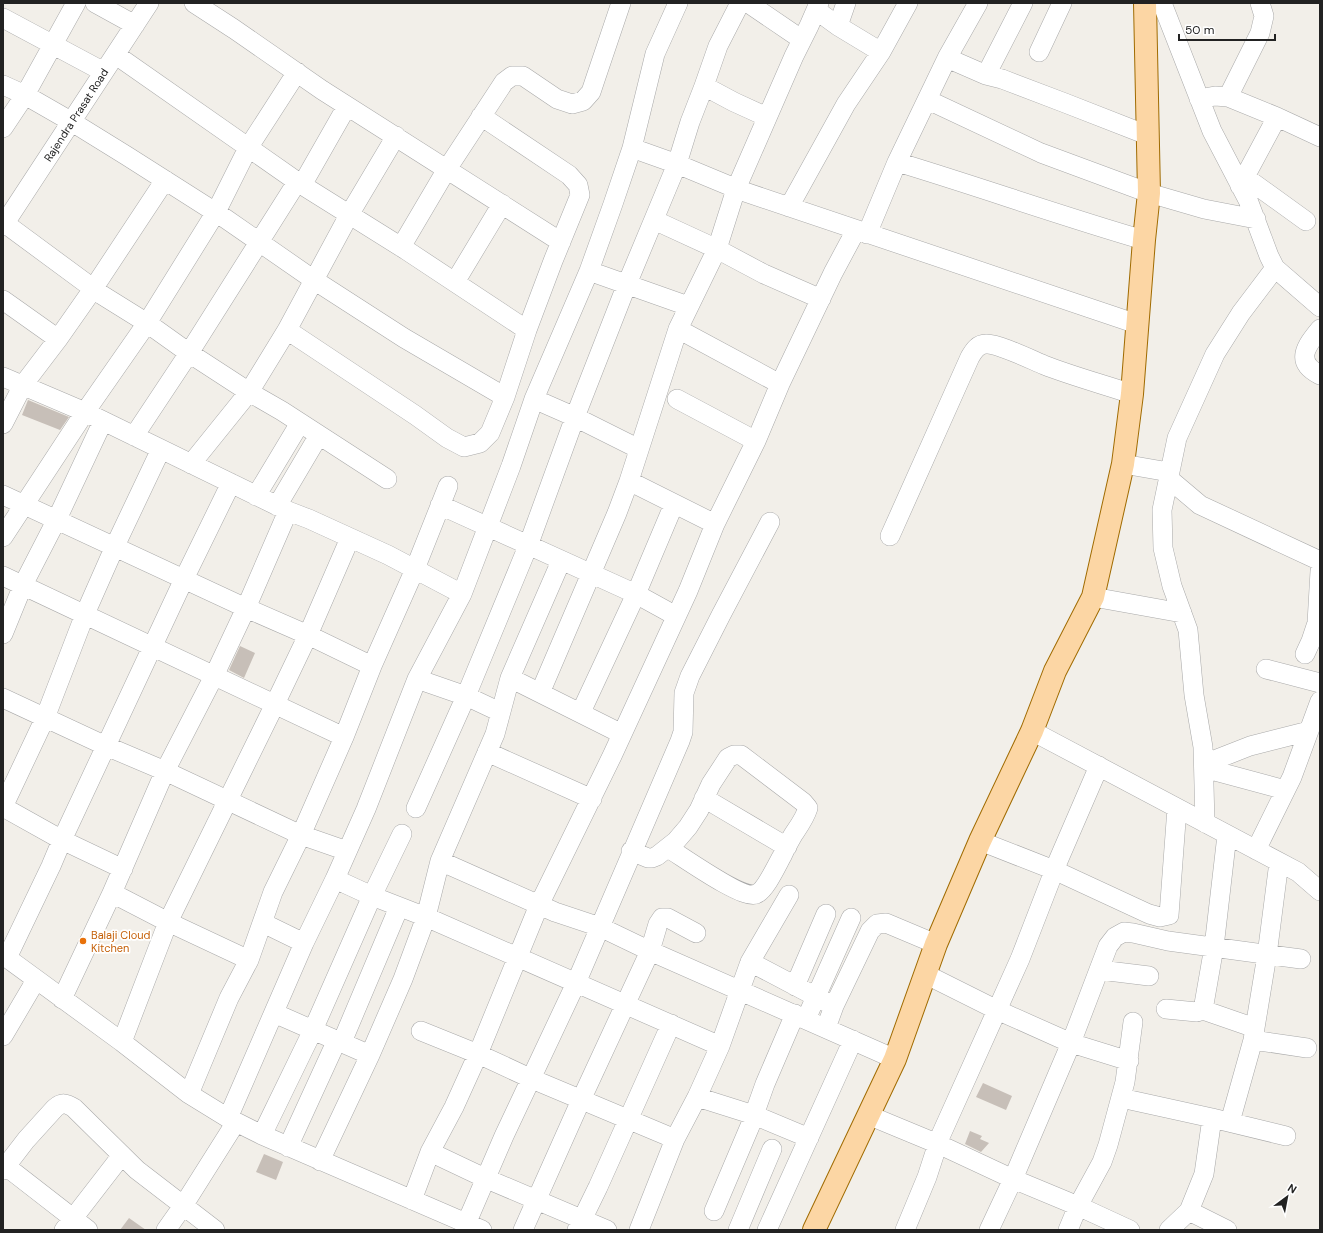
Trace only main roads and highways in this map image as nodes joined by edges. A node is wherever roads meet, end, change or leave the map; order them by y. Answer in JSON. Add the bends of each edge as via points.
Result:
{"nodes":[{"id":1,"x":1145,"y":3,"type":"edge"},
{"id":2,"x":814,"y":1230,"type":"edge"}],
"edges":[{"from":1,"to":2,"type":"main road","via":[[1149,193],[1132,394],[1123,464],[1093,597],[1055,671],[1032,731],[980,841],[936,944],[895,1059]]}]}
